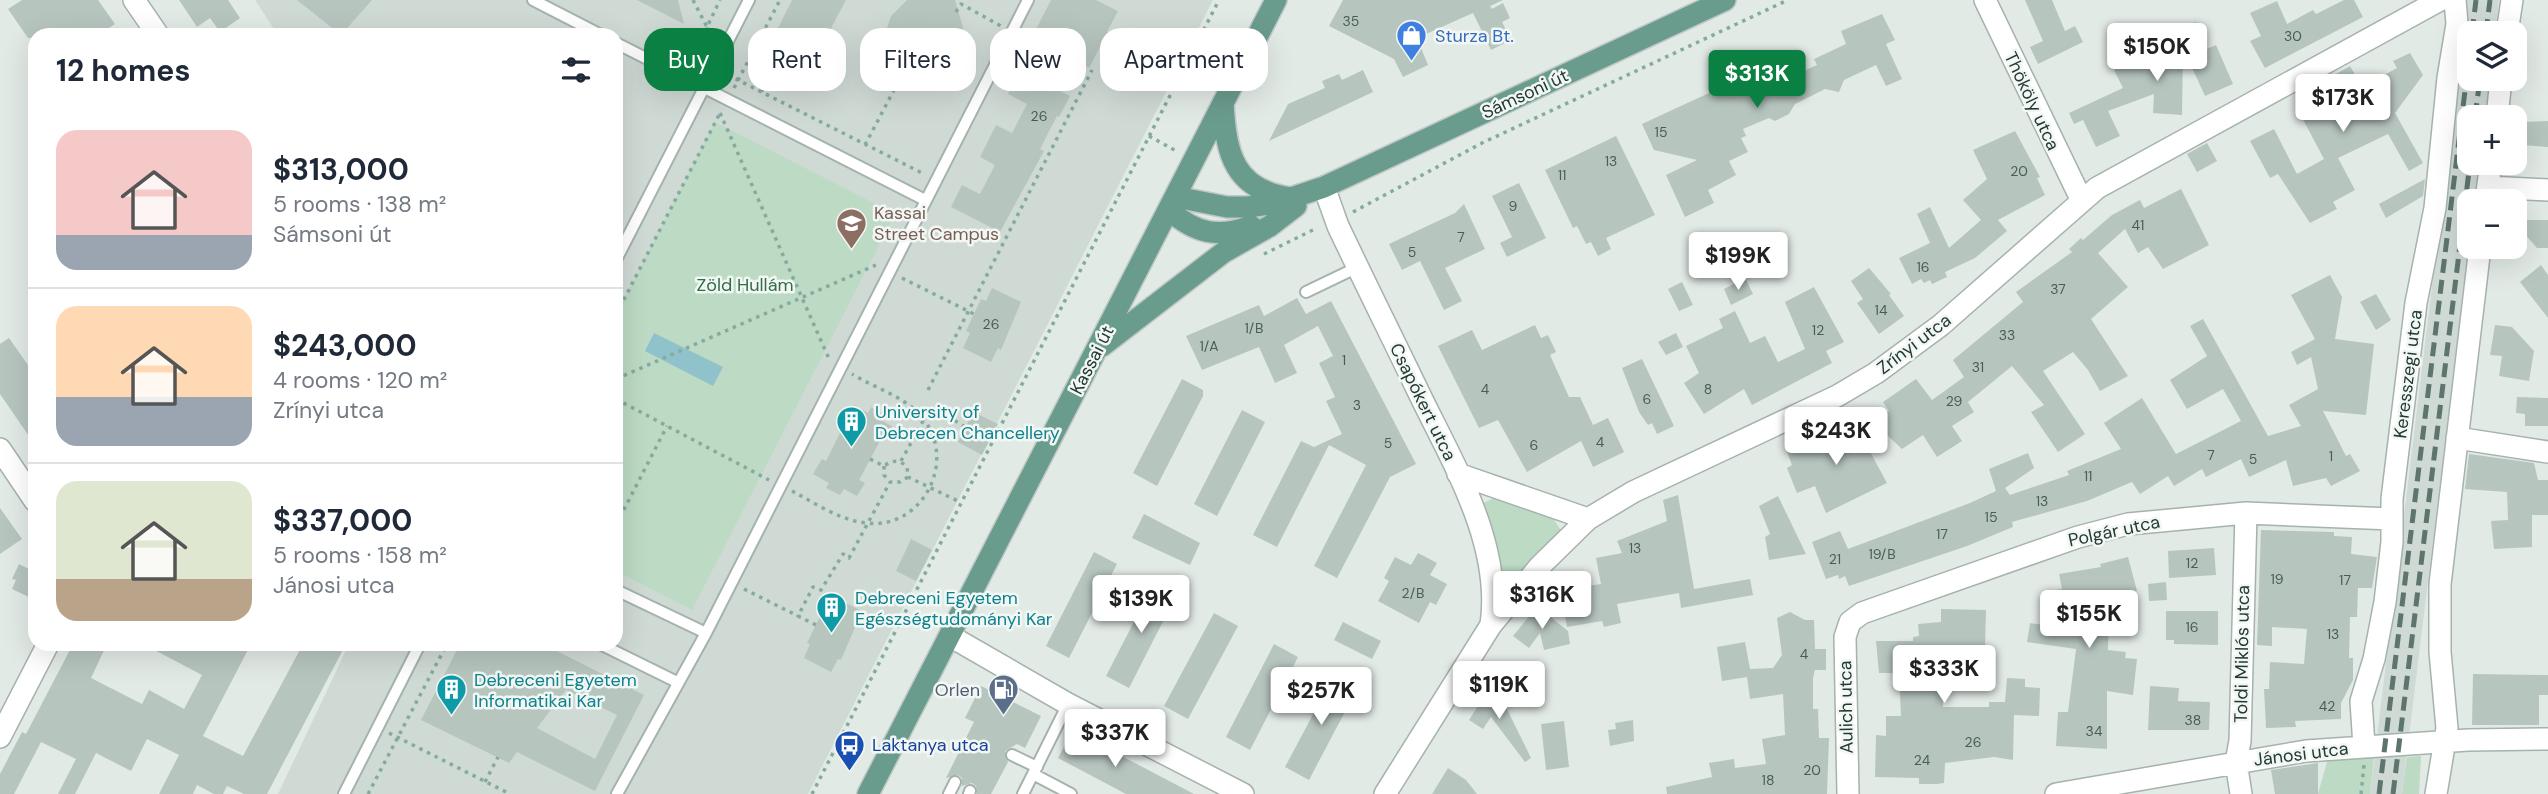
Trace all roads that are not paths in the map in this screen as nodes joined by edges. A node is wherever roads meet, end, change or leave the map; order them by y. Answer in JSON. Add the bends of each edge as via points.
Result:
{"nodes":[{"id":1,"x":134,"y":0,"type":"edge"},
{"id":2,"x":533,"y":0,"type":"edge"},
{"id":3,"x":749,"y":0,"type":"edge"},
{"id":4,"x":1028,"y":0,"type":"edge"},
{"id":5,"x":1276,"y":0,"type":"edge"},
{"id":6,"x":1726,"y":0,"type":"edge"},
{"id":7,"x":1985,"y":0,"type":"edge"},
{"id":8,"x":2440,"y":0,"type":"edge"},
{"id":9,"x":2455,"y":0,"type":"edge"},
{"id":10,"x":2512,"y":0,"type":"edge"},
{"id":11,"x":2509,"y":21,"type":"edge"},
{"id":12,"x":153,"y":28,"type":"edge"},
{"id":13,"x":587,"y":28,"type":"edge"},
{"id":14,"x":734,"y":29,"type":"edge"},
{"id":15,"x":623,"y":47,"type":"edge"},
{"id":16,"x":644,"y":57,"type":"edge"},
{"id":17,"x":702,"y":91,"type":"edge"},
{"id":18,"x":710,"y":91,"type":"edge"},
{"id":19,"x":1223,"y":104,"type":"junction"},
{"id":20,"x":1324,"y":187,"type":"junction"},
{"id":21,"x":2548,"y":190,"type":"edge"},
{"id":22,"x":2527,"y":191,"type":"edge"},
{"id":23,"x":925,"y":200,"type":"junction"},
{"id":24,"x":2082,"y":201,"type":"junction"},
{"id":25,"x":1294,"y":202,"type":"junction"},
{"id":26,"x":1172,"y":204,"type":"junction"},
{"id":27,"x":623,"y":246,"type":"edge"},
{"id":28,"x":2479,"y":259,"type":"edge"},
{"id":29,"x":1358,"y":267,"type":"junction"},
{"id":30,"x":1307,"y":292,"type":"dead end"},
{"id":31,"x":1097,"y":349,"type":"junction"},
{"id":32,"x":2457,"y":438,"type":"junction"},
{"id":33,"x":0,"y":449,"type":"edge"},
{"id":34,"x":2548,"y":452,"type":"edge"},
{"id":35,"x":1458,"y":474,"type":"junction"},
{"id":36,"x":28,"y":491,"type":"edge"},
{"id":37,"x":2246,"y":513,"type":"junction"},
{"id":38,"x":1588,"y":519,"type":"junction"},
{"id":39,"x":2392,"y":520,"type":"junction"},
{"id":40,"x":623,"y":593,"type":"edge"},
{"id":41,"x":1850,"y":622,"type":"joint"},
{"id":42,"x":1491,"y":625,"type":"junction"},
{"id":43,"x":706,"y":633,"type":"junction"},
{"id":44,"x":950,"y":636,"type":"junction"},
{"id":45,"x":44,"y":651,"type":"edge"},
{"id":46,"x":416,"y":651,"type":"edge"},
{"id":47,"x":614,"y":651,"type":"edge"},
{"id":48,"x":677,"y":682,"type":"junction"},
{"id":49,"x":1068,"y":704,"type":"junction"},
{"id":50,"x":0,"y":737,"type":"edge"},
{"id":51,"x":2548,"y":740,"type":"edge"},
{"id":52,"x":2446,"y":741,"type":"junction"},
{"id":53,"x":2364,"y":746,"type":"junction"},
{"id":54,"x":1012,"y":755,"type":"dead end"},
{"id":55,"x":2236,"y":761,"type":"junction"},
{"id":56,"x":1035,"y":771,"type":"junction"},
{"id":57,"x":955,"y":782,"type":"dead end"},
{"id":58,"x":1237,"y":793,"type":"edge"},
{"id":59,"x":344,"y":794,"type":"edge"},
{"id":60,"x":617,"y":794,"type":"edge"},
{"id":61,"x":868,"y":794,"type":"edge"},
{"id":62,"x":949,"y":794,"type":"edge"},
{"id":63,"x":1023,"y":794,"type":"edge"},
{"id":64,"x":1072,"y":794,"type":"edge"},
{"id":65,"x":1385,"y":794,"type":"edge"},
{"id":66,"x":1848,"y":794,"type":"edge"},
{"id":67,"x":2056,"y":794,"type":"edge"},
{"id":68,"x":2241,"y":794,"type":"edge"},
{"id":69,"x":2436,"y":794,"type":"edge"}],
"edges":[{"from":1,"to":12,"type":"street"},
{"from":2,"to":13,"type":"lane"},
{"from":3,"to":14,"type":"lane"},
{"from":4,"to":23,"type":"lane"},
{"from":5,"to":19,"type":"main road","name":"Kassai út"},
{"from":6,"to":20,"type":"main road","name":"Sámsoni út"},
{"from":7,"to":24,"type":"street","name":"Thököly utca"},
{"from":8,"to":24,"type":"street","name":"Zrínyi utca","via":[[2140,163]]},
{"from":9,"to":39,"type":"street","name":"Keresszegi utca","via":[[2457,24],[2435,208],[2414,315]]},
{"from":10,"to":11,"type":"street"},
{"from":15,"to":16,"type":"lane"},
{"from":17,"to":27,"type":"lane"},
{"from":18,"to":23,"type":"lane"},
{"from":19,"to":25,"type":"main road","via":[[1228,149],[1238,171],[1255,187]]},
{"from":19,"to":26,"type":"main road","name":"Kassai út"},
{"from":20,"to":25,"type":"main road","name":"Sámsoni út"},
{"from":20,"to":29,"type":"street","name":"Csapókert utca"},
{"from":21,"to":22,"type":"street"},
{"from":23,"to":43,"type":"lane"},
{"from":24,"to":38,"type":"street","name":"Zrínyi utca","via":[[1941,325],[1876,373],[1837,396],[1633,492]]},
{"from":25,"to":26,"type":"main road","name":"Sámsoni út","via":[[1237,207]]},
{"from":25,"to":26,"type":"main road","name":"Sámsoni út","via":[[1256,225],[1219,235],[1188,225]]},
{"from":25,"to":31,"type":"main road","via":[[1270,226],[1224,252]]},
{"from":26,"to":31,"type":"main road","name":"Kassai út"},
{"from":28,"to":32,"type":"street"},
{"from":29,"to":30,"type":"lane"},
{"from":29,"to":35,"type":"street","name":"Csapókert utca"},
{"from":31,"to":44,"type":"main road","name":"Kassai út"},
{"from":32,"to":34,"type":"street"},
{"from":32,"to":52,"type":"street","via":[[2440,594]]},
{"from":33,"to":36,"type":"street"},
{"from":35,"to":38,"type":"street"},
{"from":35,"to":42,"type":"street","name":"Csapókert utca","via":[[1475,515],[1489,570]]},
{"from":37,"to":39,"type":"street","name":"Polgár utca"},
{"from":37,"to":41,"type":"street","name":"Polgár utca","via":[[2128,524],[2078,537],[1866,611]]},
{"from":37,"to":55,"type":"street","name":"Toldi Miklós utca"},
{"from":38,"to":42,"type":"street","name":"Zrínyi utca"},
{"from":39,"to":53,"type":"street","name":"Keresszegi utca","via":[[2385,602],[2361,701]]},
{"from":40,"to":43,"type":"lane"},
{"from":41,"to":66,"type":"street","name":"Aulich utca","via":[[1845,642]]},
{"from":42,"to":65,"type":"street","name":"Zrínyi utca"},
{"from":43,"to":48,"type":"lane"},
{"from":44,"to":49,"type":"street"},
{"from":44,"to":61,"type":"main road","name":"Kassai út"},
{"from":45,"to":50,"type":"street"},
{"from":46,"to":59,"type":"lane"},
{"from":47,"to":48,"type":"lane"},
{"from":48,"to":60,"type":"lane"},
{"from":49,"to":56,"type":"lane"},
{"from":49,"to":58,"type":"street"},
{"from":51,"to":52,"type":"street","name":"Jánosi utca"},
{"from":52,"to":53,"type":"street","name":"Jánosi utca"},
{"from":52,"to":69,"type":"street"},
{"from":53,"to":55,"type":"street","name":"Jánosi utca"},
{"from":54,"to":56,"type":"lane"},
{"from":55,"to":67,"type":"street","name":"Jánosi utca"},
{"from":55,"to":68,"type":"street","name":"Toldi Miklós utca"},
{"from":56,"to":63,"type":"lane"},
{"from":56,"to":64,"type":"lane"},
{"from":57,"to":62,"type":"lane"}]}
